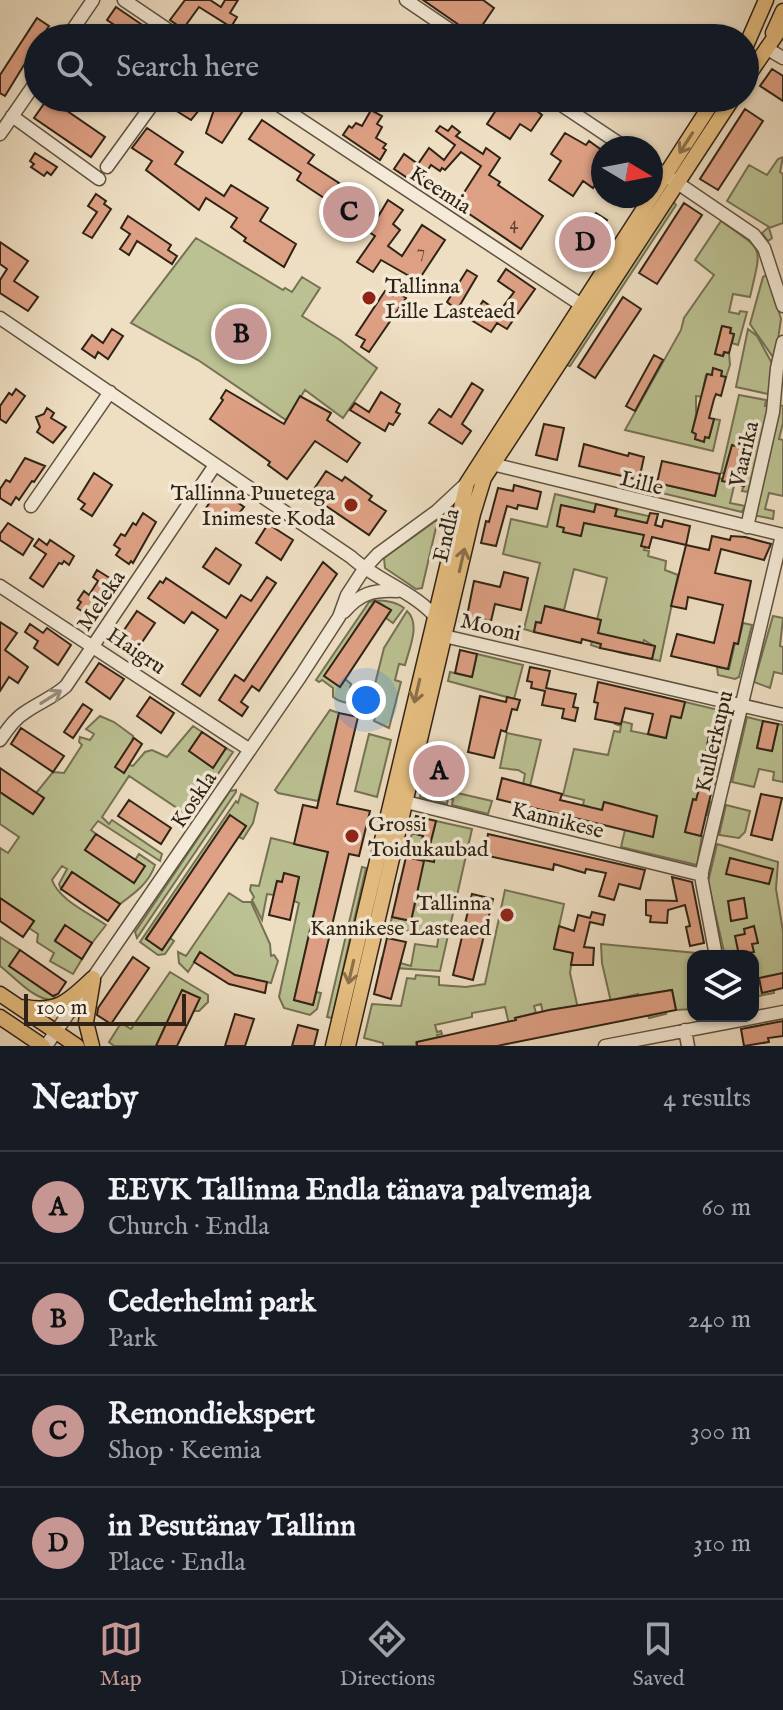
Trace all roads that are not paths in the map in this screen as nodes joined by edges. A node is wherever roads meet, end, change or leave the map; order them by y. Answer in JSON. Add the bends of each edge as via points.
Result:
{"nodes":[{"id":1,"x":93,"y":0,"type":"edge"},
{"id":2,"x":124,"y":0,"type":"edge"},
{"id":3,"x":406,"y":0,"type":"edge"},
{"id":4,"x":766,"y":0,"type":"edge"},
{"id":5,"x":783,"y":11,"type":"edge"},
{"id":6,"x":77,"y":24,"type":"edge"},
{"id":7,"x":159,"y":24,"type":"edge"},
{"id":8,"x":441,"y":24,"type":"edge"},
{"id":9,"x":756,"y":24,"type":"edge"},
{"id":10,"x":783,"y":25,"type":"edge"},
{"id":11,"x":766,"y":48,"type":"junction"},
{"id":12,"x":783,"y":58,"type":"edge"},
{"id":13,"x":759,"y":59,"type":"edge"},
{"id":14,"x":24,"y":99,"type":"edge"},
{"id":15,"x":147,"y":112,"type":"edge"},
{"id":16,"x":289,"y":112,"type":"edge"},
{"id":17,"x":572,"y":112,"type":"edge"},
{"id":18,"x":707,"y":112,"type":"edge"},
{"id":19,"x":722,"y":112,"type":"edge"},
{"id":20,"x":12,"y":116,"type":"junction"},
{"id":21,"x":0,"y":134,"type":"edge"},
{"id":22,"x":608,"y":136,"type":"edge"},
{"id":23,"x":107,"y":167,"type":"dead end"},
{"id":24,"x":663,"y":172,"type":"edge"},
{"id":25,"x":672,"y":178,"type":"junction"},
{"id":26,"x":99,"y":179,"type":"dead end"},
{"id":27,"x":783,"y":306,"type":"edge"},
{"id":28,"x":587,"y":309,"type":"junction"},
{"id":29,"x":0,"y":318,"type":"edge"},
{"id":30,"x":783,"y":342,"type":"edge"},
{"id":31,"x":110,"y":392,"type":"junction"},
{"id":32,"x":776,"y":404,"type":"edge"},
{"id":33,"x":492,"y":464,"type":"junction"},
{"id":34,"x":215,"y":465,"type":"junction"},
{"id":35,"x":467,"y":483,"type":"junction"},
{"id":36,"x":31,"y":506,"type":"dead end"},
{"id":37,"x":747,"y":527,"type":"junction"},
{"id":38,"x":782,"y":535,"type":"edge"},
{"id":39,"x":364,"y":569,"type":"junction"},
{"id":40,"x":0,"y":586,"type":"edge"},
{"id":41,"x":399,"y":591,"type":"junction"},
{"id":42,"x":434,"y":615,"type":"junction"},
{"id":43,"x":339,"y":617,"type":"junction"},
{"id":44,"x":444,"y":636,"type":"junction"},
{"id":45,"x":94,"y":646,"type":"junction"},
{"id":46,"x":741,"y":705,"type":"junction"},
{"id":47,"x":783,"y":715,"type":"edge"},
{"id":48,"x":0,"y":740,"type":"edge"},
{"id":49,"x":250,"y":750,"type":"junction"},
{"id":50,"x":406,"y":802,"type":"junction"},
{"id":51,"x":702,"y":875,"type":"junction"},
{"id":52,"x":715,"y":950,"type":"edge"},
{"id":53,"x":93,"y":978,"type":"junction"},
{"id":54,"x":0,"y":994,"type":"edge"},
{"id":55,"x":18,"y":1005,"type":"junction"},
{"id":56,"x":783,"y":1012,"type":"edge"},
{"id":57,"x":759,"y":1015,"type":"edge"},
{"id":58,"x":0,"y":1017,"type":"edge"},
{"id":59,"x":716,"y":1022,"type":"edge"},
{"id":60,"x":685,"y":1030,"type":"junction"},
{"id":61,"x":57,"y":1031,"type":"junction"},
{"id":62,"x":21,"y":1046,"type":"edge"},
{"id":63,"x":45,"y":1046,"type":"edge"},
{"id":64,"x":77,"y":1046,"type":"edge"},
{"id":65,"x":92,"y":1046,"type":"edge"},
{"id":66,"x":333,"y":1046,"type":"edge"},
{"id":67,"x":348,"y":1046,"type":"edge"},
{"id":68,"x":605,"y":1046,"type":"edge"},
{"id":69,"x":688,"y":1046,"type":"edge"}],
"edges":[{"from":1,"to":6,"type":"street"},
{"from":2,"to":7,"type":"street"},
{"from":3,"to":8,"type":"street"},
{"from":4,"to":9,"type":"main road"},
{"from":5,"to":11,"type":"main road"},
{"from":10,"to":11,"type":"main road"},
{"from":11,"to":12,"type":"street"},
{"from":11,"to":13,"type":"main road"},
{"from":14,"to":20,"type":"street"},
{"from":15,"to":23,"type":"street"},
{"from":16,"to":28,"type":"street","name":"Keemia"},
{"from":17,"to":22,"type":"street"},
{"from":18,"to":25,"type":"main road","name":"Endla","one_way":true},
{"from":19,"to":25,"type":"main road","name":"Endla"},
{"from":20,"to":21,"type":"street"},
{"from":20,"to":26,"type":"street"},
{"from":24,"to":25,"type":"street"},
{"from":25,"to":27,"type":"street","via":[[754,235],[764,248]]},
{"from":25,"to":28,"type":"main road","name":"Endla"},
{"from":28,"to":33,"type":"main road","name":"Endla"},
{"from":28,"to":35,"type":"main road","name":"Endla"},
{"from":29,"to":31,"type":"street","name":"Mooni"},
{"from":30,"to":32,"type":"street","name":"Vaarika"},
{"from":31,"to":34,"type":"street","name":"Mooni"},
{"from":31,"to":36,"type":"street"},
{"from":32,"to":37,"type":"street","name":"Vaarika"},
{"from":33,"to":37,"type":"street","name":"Lille"},
{"from":44,"to":33,"type":"main road","name":"Endla","one_way":true,"via":[[477,497]]},
{"from":34,"to":39,"type":"street","name":"Mooni"},
{"from":34,"to":45,"type":"street","name":"Meleka"},
{"from":35,"to":39,"type":"street","name":"Koskla"},
{"from":35,"to":42,"type":"main road","name":"Endla"},
{"from":37,"to":38,"type":"street","name":"Lille"},
{"from":38,"to":46,"type":"street","name":"Kullerkupu"},
{"from":39,"to":41,"type":"street","name":"Mooni"},
{"from":39,"to":43,"type":"street","name":"Koskla"},
{"from":40,"to":45,"type":"street","name":"Haigru"},
{"from":41,"to":42,"type":"street","name":"Mooni"},
{"from":41,"to":43,"type":"street","via":[[368,592]]},
{"from":42,"to":44,"type":"street","name":"Mooni"},
{"from":42,"to":66,"type":"main road","name":"Endla","one_way":true},
{"from":43,"to":49,"type":"street","name":"Koskla"},
{"from":44,"to":46,"type":"street","name":"Mooni"},
{"from":44,"to":50,"type":"main road","name":"Endla"},
{"from":48,"to":45,"type":"street","name":"Meleka","one_way":true,"via":[[19,717],[58,694]]},
{"from":45,"to":49,"type":"street","name":"Haigru"},
{"from":46,"to":47,"type":"street","name":"Mooni"},
{"from":46,"to":51,"type":"street","name":"Kullerkupu"},
{"from":49,"to":53,"type":"street","name":"Koskla"},
{"from":50,"to":51,"type":"street","name":"Kannikese"},
{"from":50,"to":67,"type":"main road","name":"Endla"},
{"from":51,"to":52,"type":"street","name":"Kullerkupu"},
{"from":53,"to":55,"type":"main road","via":[[59,1007]]},
{"from":53,"to":61,"type":"street","name":"Koskla"},
{"from":53,"to":65,"type":"main road","via":[[86,1022]]},
{"from":54,"to":55,"type":"main road"},
{"from":55,"to":61,"type":"main road"},
{"from":56,"to":57,"type":"street"},
{"from":58,"to":62,"type":"main road"},
{"from":58,"to":63,"type":"main road"},
{"from":59,"to":60,"type":"street"},
{"from":60,"to":68,"type":"street"},
{"from":60,"to":69,"type":"street"},
{"from":61,"to":63,"type":"street","name":"Koskla"},
{"from":61,"to":64,"type":"main road"}]}
